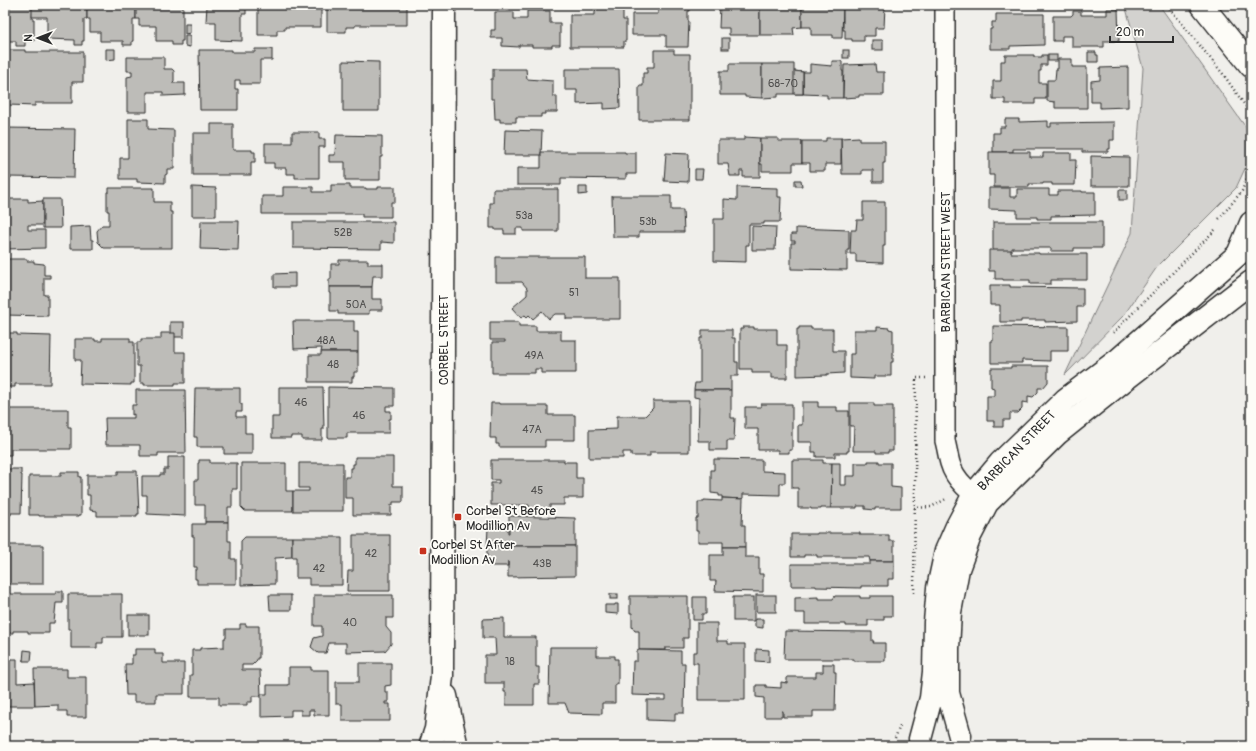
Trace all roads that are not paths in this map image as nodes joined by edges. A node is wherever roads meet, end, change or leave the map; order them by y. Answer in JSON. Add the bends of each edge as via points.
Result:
{"nodes":[{"id":1,"x":444,"y":5,"type":"edge"},
{"id":2,"x":945,"y":5,"type":"edge"},
{"id":3,"x":1202,"y":5,"type":"edge"},
{"id":4,"x":1251,"y":66,"type":"edge"},
{"id":5,"x":1251,"y":223,"type":"edge"},
{"id":6,"x":1245,"y":247,"type":"edge"},
{"id":7,"x":1251,"y":282,"type":"edge"},
{"id":8,"x":980,"y":499,"type":"junction"},
{"id":9,"x":442,"y":676,"type":"junction"},
{"id":10,"x":964,"y":741,"type":"edge"},
{"id":11,"x":918,"y":742,"type":"edge"},
{"id":12,"x":430,"y":745,"type":"edge"},
{"id":13,"x":457,"y":745,"type":"edge"}],
"edges":[{"from":1,"to":9,"type":"main road","name":"CORBEL STREET"},
{"from":2,"to":8,"type":"street","name":"BARBICAN STREET WEST","via":[[945,441],[956,476]]},
{"from":3,"to":4,"type":"main road"},
{"from":5,"to":6,"type":"main road"},
{"from":6,"to":8,"type":"main road","name":"BARBICAN STREET","via":[[1118,359],[1066,399],[1000,463]]},
{"from":7,"to":8,"type":"main road","name":"BARBICAN STREET","via":[[1057,434]]},
{"from":8,"to":10,"type":"main road","name":"BARBICAN STREET","via":[[958,569],[950,612],[948,693]]},
{"from":8,"to":11,"type":"main road","name":"BARBICAN STREET","via":[[957,526],[946,551],[938,588],[931,698]]},
{"from":9,"to":12,"type":"main road","name":"CORBEL STREET","via":[[436,729]]},
{"from":9,"to":13,"type":"main road","name":"CORBEL STREET"},
{"from":10,"to":11,"type":"main road","via":[[952,732],[944,730],[927,734]]},
{"from":12,"to":13,"type":"main road","via":[[443,740]]}]}
